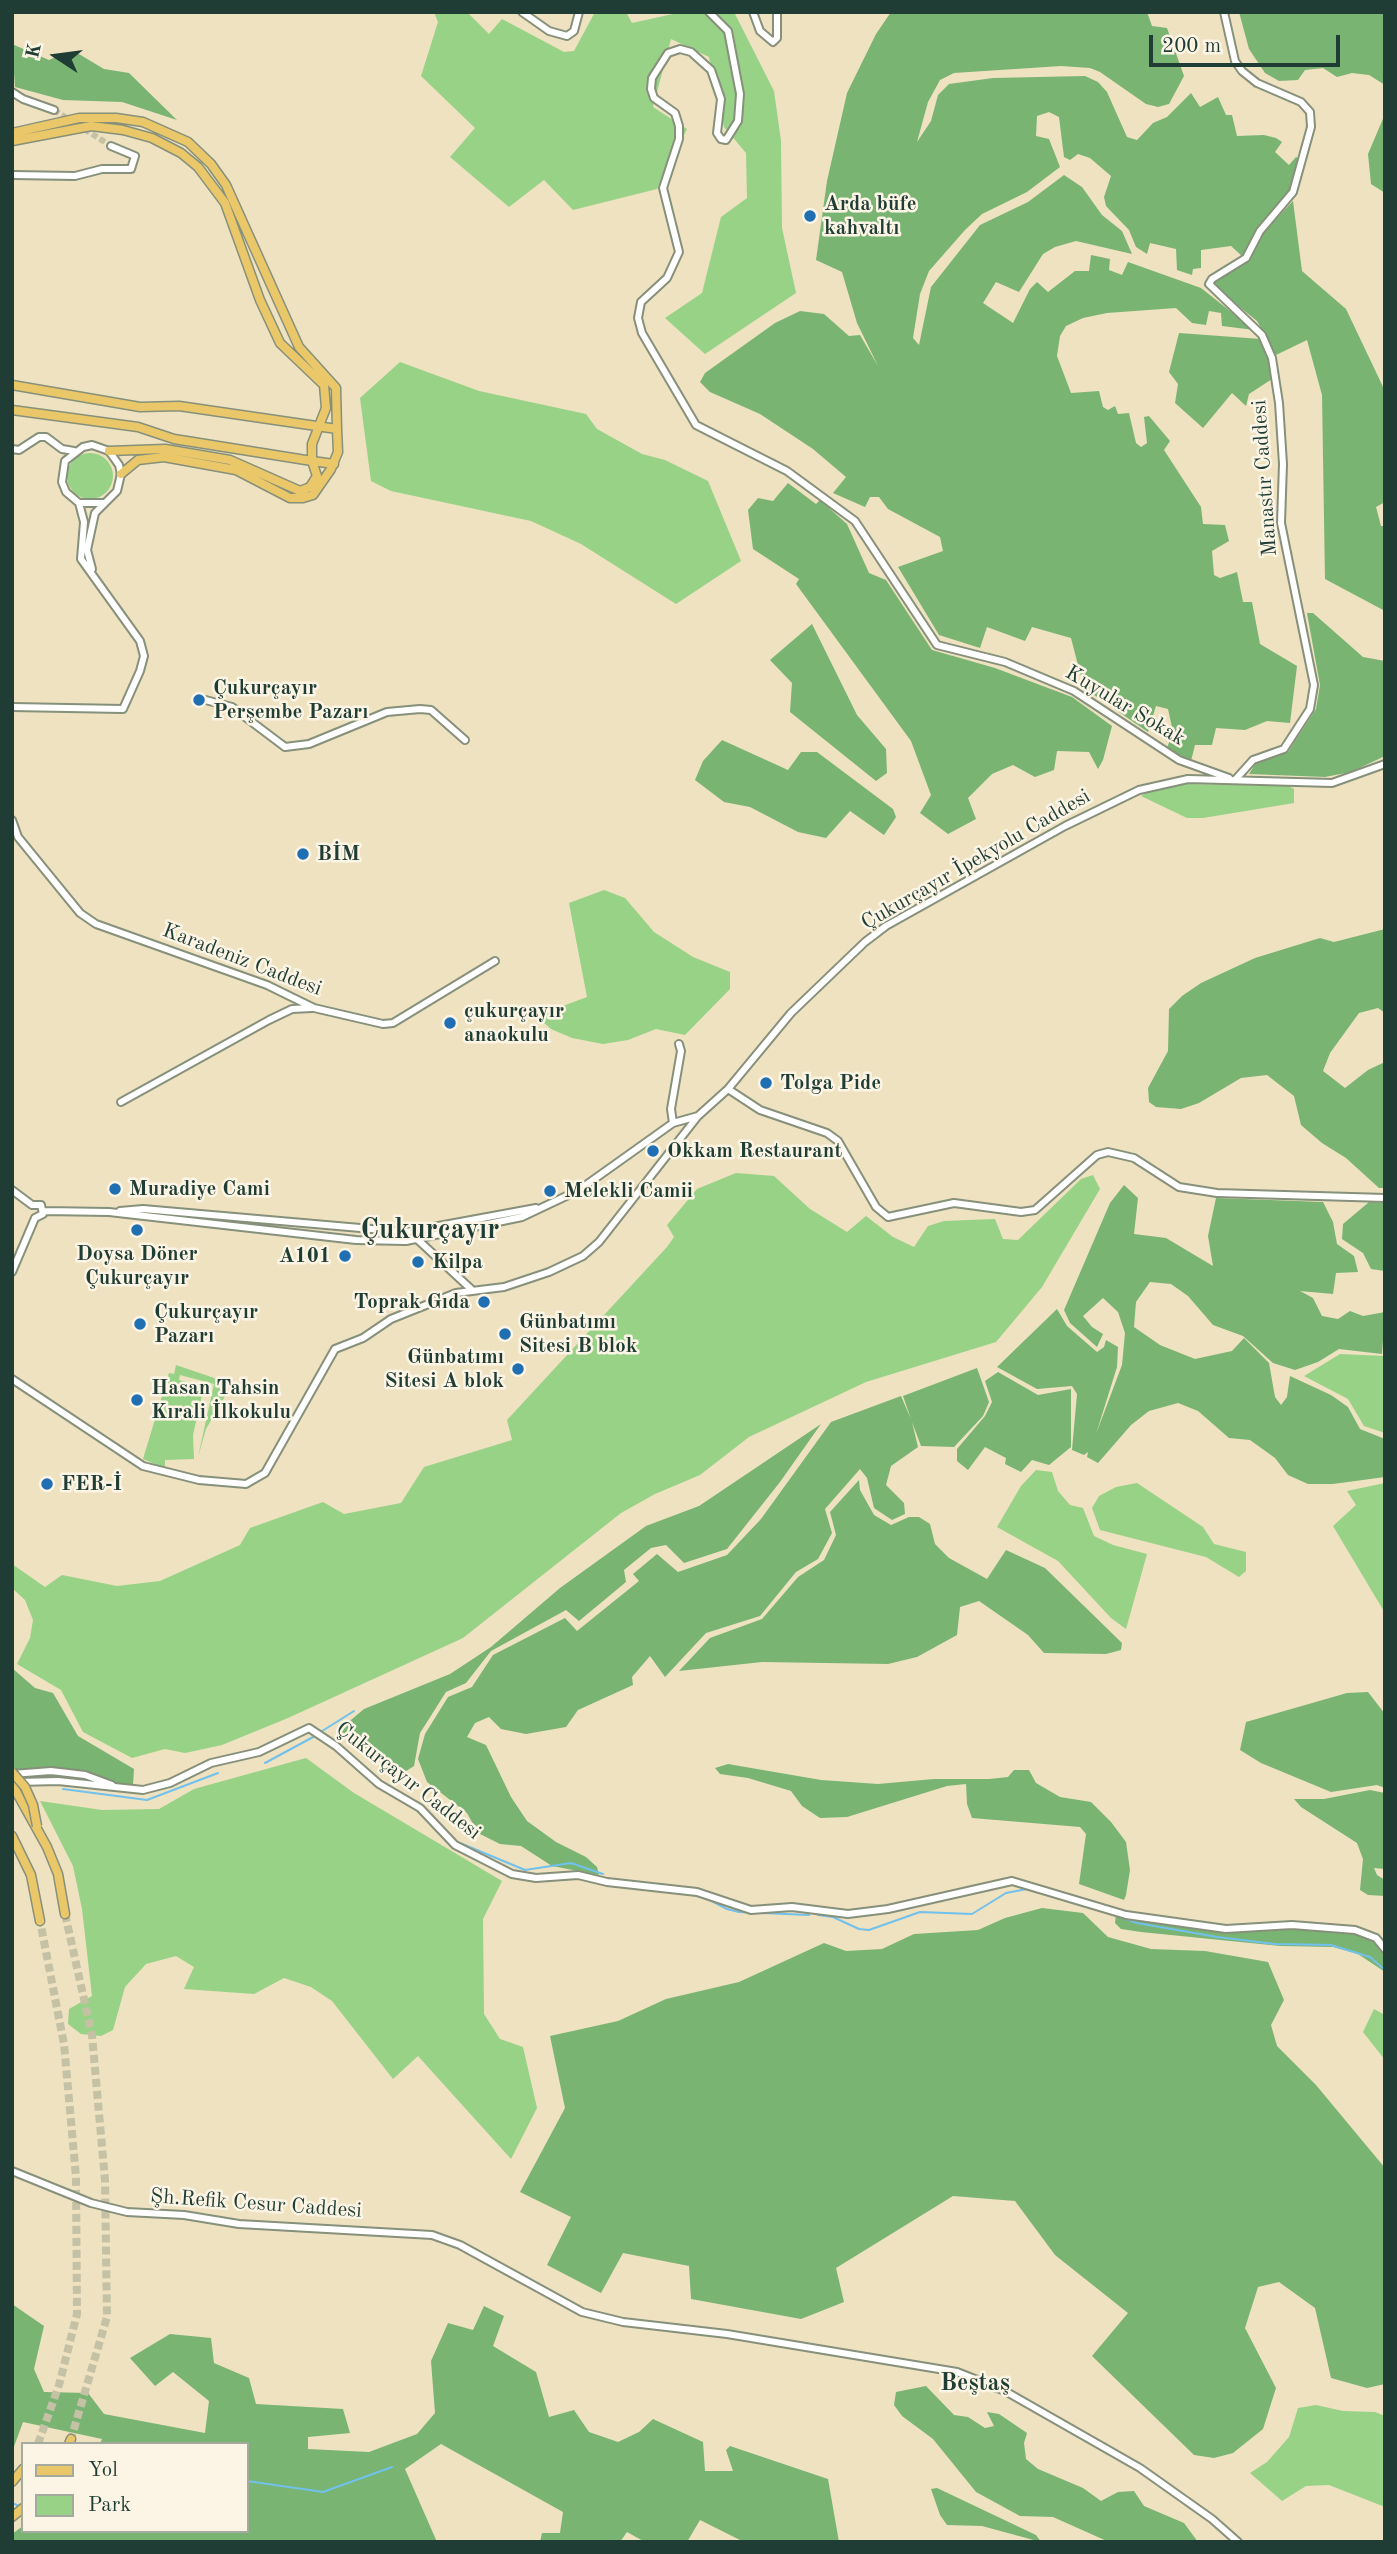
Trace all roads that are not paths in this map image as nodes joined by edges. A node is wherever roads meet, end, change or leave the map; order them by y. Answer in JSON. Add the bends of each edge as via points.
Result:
{"nodes":[{"id":1,"x":522,"y":12,"type":"edge"},
{"id":2,"x":579,"y":12,"type":"edge"},
{"id":3,"x":709,"y":12,"type":"edge"},
{"id":4,"x":753,"y":12,"type":"edge"},
{"id":5,"x":777,"y":12,"type":"edge"},
{"id":6,"x":1224,"y":12,"type":"edge"},
{"id":7,"x":12,"y":92,"type":"edge"},
{"id":8,"x":54,"y":110,"type":"tunnel mouth"},
{"id":9,"x":12,"y":133,"type":"edge"},
{"id":10,"x":12,"y":141,"type":"edge"},
{"id":11,"x":111,"y":146,"type":"tunnel mouth"},
{"id":12,"x":12,"y":175,"type":"edge"},
{"id":13,"x":12,"y":385,"type":"edge"},
{"id":14,"x":12,"y":410,"type":"edge"},
{"id":15,"x":317,"y":426,"type":"junction"},
{"id":16,"x":337,"y":429,"type":"junction"},
{"id":17,"x":12,"y":449,"type":"edge"},
{"id":18,"x":62,"y":449,"type":"junction"},
{"id":19,"x":74,"y":451,"type":"junction"},
{"id":20,"x":109,"y":451,"type":"junction"},
{"id":21,"x":65,"y":461,"type":"junction"},
{"id":22,"x":312,"y":461,"type":"junction"},
{"id":23,"x":334,"y":464,"type":"junction"},
{"id":24,"x":121,"y":474,"type":"junction"},
{"id":25,"x":79,"y":503,"type":"junction"},
{"id":26,"x":103,"y":503,"type":"junction"},
{"id":27,"x":97,"y":581,"type":"junction"},
{"id":28,"x":198,"y":698,"type":"dead end"},
{"id":29,"x":12,"y":707,"type":"edge"},
{"id":30,"x":464,"y":740,"type":"dead end"},
{"id":31,"x":1385,"y":764,"type":"edge"},
{"id":32,"x":1234,"y":780,"type":"junction"},
{"id":33,"x":12,"y":820,"type":"edge"},
{"id":34,"x":495,"y":961,"type":"dead end"},
{"id":35,"x":314,"y":1008,"type":"junction"},
{"id":36,"x":679,"y":1044,"type":"dead end"},
{"id":37,"x":728,"y":1089,"type":"junction"},
{"id":38,"x":121,"y":1102,"type":"dead end"},
{"id":39,"x":698,"y":1116,"type":"junction"},
{"id":40,"x":673,"y":1123,"type":"junction"},
{"id":41,"x":12,"y":1190,"type":"edge"},
{"id":42,"x":1385,"y":1198,"type":"edge"},
{"id":43,"x":32,"y":1205,"type":"junction"},
{"id":44,"x":552,"y":1205,"type":"junction"},
{"id":45,"x":44,"y":1211,"type":"junction"},
{"id":46,"x":109,"y":1212,"type":"junction"},
{"id":47,"x":35,"y":1218,"type":"junction"},
{"id":48,"x":415,"y":1231,"type":"junction"},
{"id":49,"x":418,"y":1241,"type":"junction"},
{"id":50,"x":12,"y":1272,"type":"edge"},
{"id":51,"x":472,"y":1290,"type":"junction"},
{"id":52,"x":12,"y":1379,"type":"edge"},
{"id":53,"x":12,"y":1773,"type":"edge"},
{"id":54,"x":12,"y":1783,"type":"edge"},
{"id":55,"x":127,"y":1790,"type":"junction"},
{"id":56,"x":37,"y":1826,"type":"junction"},
{"id":57,"x":13,"y":1838,"type":"edge"},
{"id":58,"x":65,"y":1914,"type":"tunnel mouth"},
{"id":59,"x":40,"y":1921,"type":"tunnel mouth"},
{"id":60,"x":1385,"y":1949,"type":"edge"},
{"id":61,"x":12,"y":2171,"type":"edge"},
{"id":62,"x":1238,"y":2542,"type":"edge"}],
"edges":[{"from":1,"to":2,"type":"street","via":[[549,31],[567,36],[574,31]]},
{"from":3,"to":32,"type":"street","name":"Kuyular Sokak","via":[[728,31],[740,94],[738,121],[726,141],[720,139],[721,99],[711,71],[691,52],[668,53],[652,78],[651,89],[654,97],[675,113],[679,126],[663,188],[679,252],[667,278],[641,302],[638,318],[642,333],[696,425],[787,471],[855,521],[937,645],[1005,662],[1074,691],[1179,760]]},
{"from":4,"to":5,"type":"street","via":[[760,31],[773,42]]},
{"from":6,"to":32,"type":"street","name":"Manastır Caddesi","via":[[1235,61],[1242,71],[1257,83],[1301,102],[1310,113],[1311,127],[1293,192],[1260,231],[1246,258],[1209,284],[1262,335],[1272,358],[1283,464],[1281,523],[1314,685],[1310,709],[1284,749],[1253,760]]},
{"from":7,"to":8,"type":"street"},
{"from":9,"to":16,"type":"main road","via":[[79,118],[116,118],[143,122],[188,142],[226,185],[299,347],[336,388]]},
{"from":10,"to":15,"type":"main road","via":[[91,126],[123,130],[152,138],[198,167],[225,203],[280,343],[324,385],[326,408]]},
{"from":11,"to":12,"type":"street","via":[[135,156],[131,169],[102,169],[75,176]]},
{"from":13,"to":15,"type":"main road","via":[[140,407],[179,406]]},
{"from":14,"to":22,"type":"main road","via":[[138,427],[174,439]]},
{"from":15,"to":16,"type":"main road"},
{"from":15,"to":22,"type":"main road"},
{"from":16,"to":23,"type":"main road"},
{"from":17,"to":18,"type":"street","via":[[46,437]]},
{"from":18,"to":19,"type":"street"},
{"from":18,"to":21,"type":"street"},
{"from":19,"to":20,"type":"street","via":[[92,445]]},
{"from":19,"to":21,"type":"street"},
{"from":20,"to":22,"type":"main road","via":[[165,449],[230,460],[300,491],[310,487],[317,476]]},
{"from":20,"to":24,"type":"street"},
{"from":21,"to":25,"type":"street","via":[[62,482]]},
{"from":22,"to":23,"type":"main road"},
{"from":23,"to":24,"type":"main road","via":[[313,495],[303,498],[290,498],[236,470],[164,457],[138,460]]},
{"from":24,"to":26,"type":"street","via":[[117,491]]},
{"from":25,"to":26,"type":"street"},
{"from":25,"to":27,"type":"street","via":[[84,522],[81,559]]},
{"from":26,"to":27,"type":"street","via":[[95,513],[87,550]]},
{"from":27,"to":29,"type":"street","via":[[140,641],[144,656],[123,709]]},
{"from":28,"to":30,"type":"street","via":[[232,708],[285,747],[309,744],[387,712],[406,710],[431,710]]},
{"from":31,"to":32,"type":"street","name":"Çukurçayır İpekyolu Caddesi","via":[[1332,783]]},
{"from":32,"to":37,"type":"street","name":"Çukurçayır İpekyolu Caddesi","via":[[1188,779],[1139,790],[887,926],[791,1013]]},
{"from":33,"to":35,"type":"street","name":"Karadeniz Caddesi","via":[[18,837],[80,913],[96,924],[267,985]]},
{"from":34,"to":35,"type":"street","name":"Karadeniz Caddesi","via":[[393,1023]]},
{"from":35,"to":38,"type":"street","via":[[292,1009]]},
{"from":36,"to":40,"type":"street"},
{"from":37,"to":39,"type":"street","name":"Çukurçayır İpekyolu Caddesi"},
{"from":37,"to":42,"type":"street","via":[[760,1110],[838,1141],[876,1207],[888,1217],[954,1203],[1035,1210],[1097,1155],[1108,1152],[1135,1158],[1179,1187],[1217,1193]]},
{"from":39,"to":40,"type":"street","name":"Çukurçayır İpekyolu Caddesi"},
{"from":39,"to":51,"type":"street","via":[[583,1256],[530,1279]]},
{"from":40,"to":44,"type":"street","name":"Çukurçayır İpekyolu Caddesi"},
{"from":41,"to":43,"type":"street","name":"Çukurçayır İpekyolu Caddesi"},
{"from":43,"to":45,"type":"street","name":"Çukurçayır İpekyolu Caddesi","via":[[39,1204]]},
{"from":43,"to":47,"type":"street","via":[[29,1212]]},
{"from":44,"to":48,"type":"street","name":"Çukurçayır İpekyolu Caddesi"},
{"from":44,"to":49,"type":"street","name":"Çukurçayır İpekyolu Caddesi","via":[[522,1217],[435,1233]]},
{"from":45,"to":46,"type":"street","name":"Çukurçayır İpekyolu Caddesi"},
{"from":45,"to":47,"type":"street"},
{"from":46,"to":48,"type":"street","name":"Çukurçayır İpekyolu Caddesi","via":[[143,1209],[358,1230]]},
{"from":46,"to":49,"type":"street","name":"Çukurçayır İpekyolu Caddesi","via":[[356,1240]]},
{"from":47,"to":50,"type":"street"},
{"from":48,"to":49,"type":"street"},
{"from":49,"to":51,"type":"street"},
{"from":51,"to":52,"type":"street","via":[[391,1319],[363,1338],[335,1349],[265,1473],[246,1483],[199,1480],[143,1466]]},
{"from":53,"to":55,"type":"street","via":[[85,1775]]},
{"from":53,"to":56,"type":"main road","bridge":true,"via":[[25,1787]]},
{"from":54,"to":55,"type":"street","via":[[58,1781]]},
{"from":54,"to":56,"type":"main road"},
{"from":55,"to":60,"type":"street","name":"Çukurçayır Caddesi","via":[[170,1783],[198,1767],[259,1752],[312,1730],[379,1784],[420,1808],[455,1845],[512,1874],[536,1878],[578,1875],[698,1892],[751,1910],[792,1907],[848,1914],[1012,1881],[1126,1915],[1226,1928],[1272,1925],[1355,1930],[1376,1938]]},
{"from":56,"to":58,"type":"main road","via":[[58,1874]]},
{"from":57,"to":59,"type":"main road","via":[[31,1875]]},
{"from":61,"to":62,"type":"street","name":"Şh.Refik Cesur Caddesi","via":[[90,2203],[127,2212],[239,2224],[417,2233],[460,2245],[582,2312],[957,2372],[1005,2391],[1140,2468]]}]}
